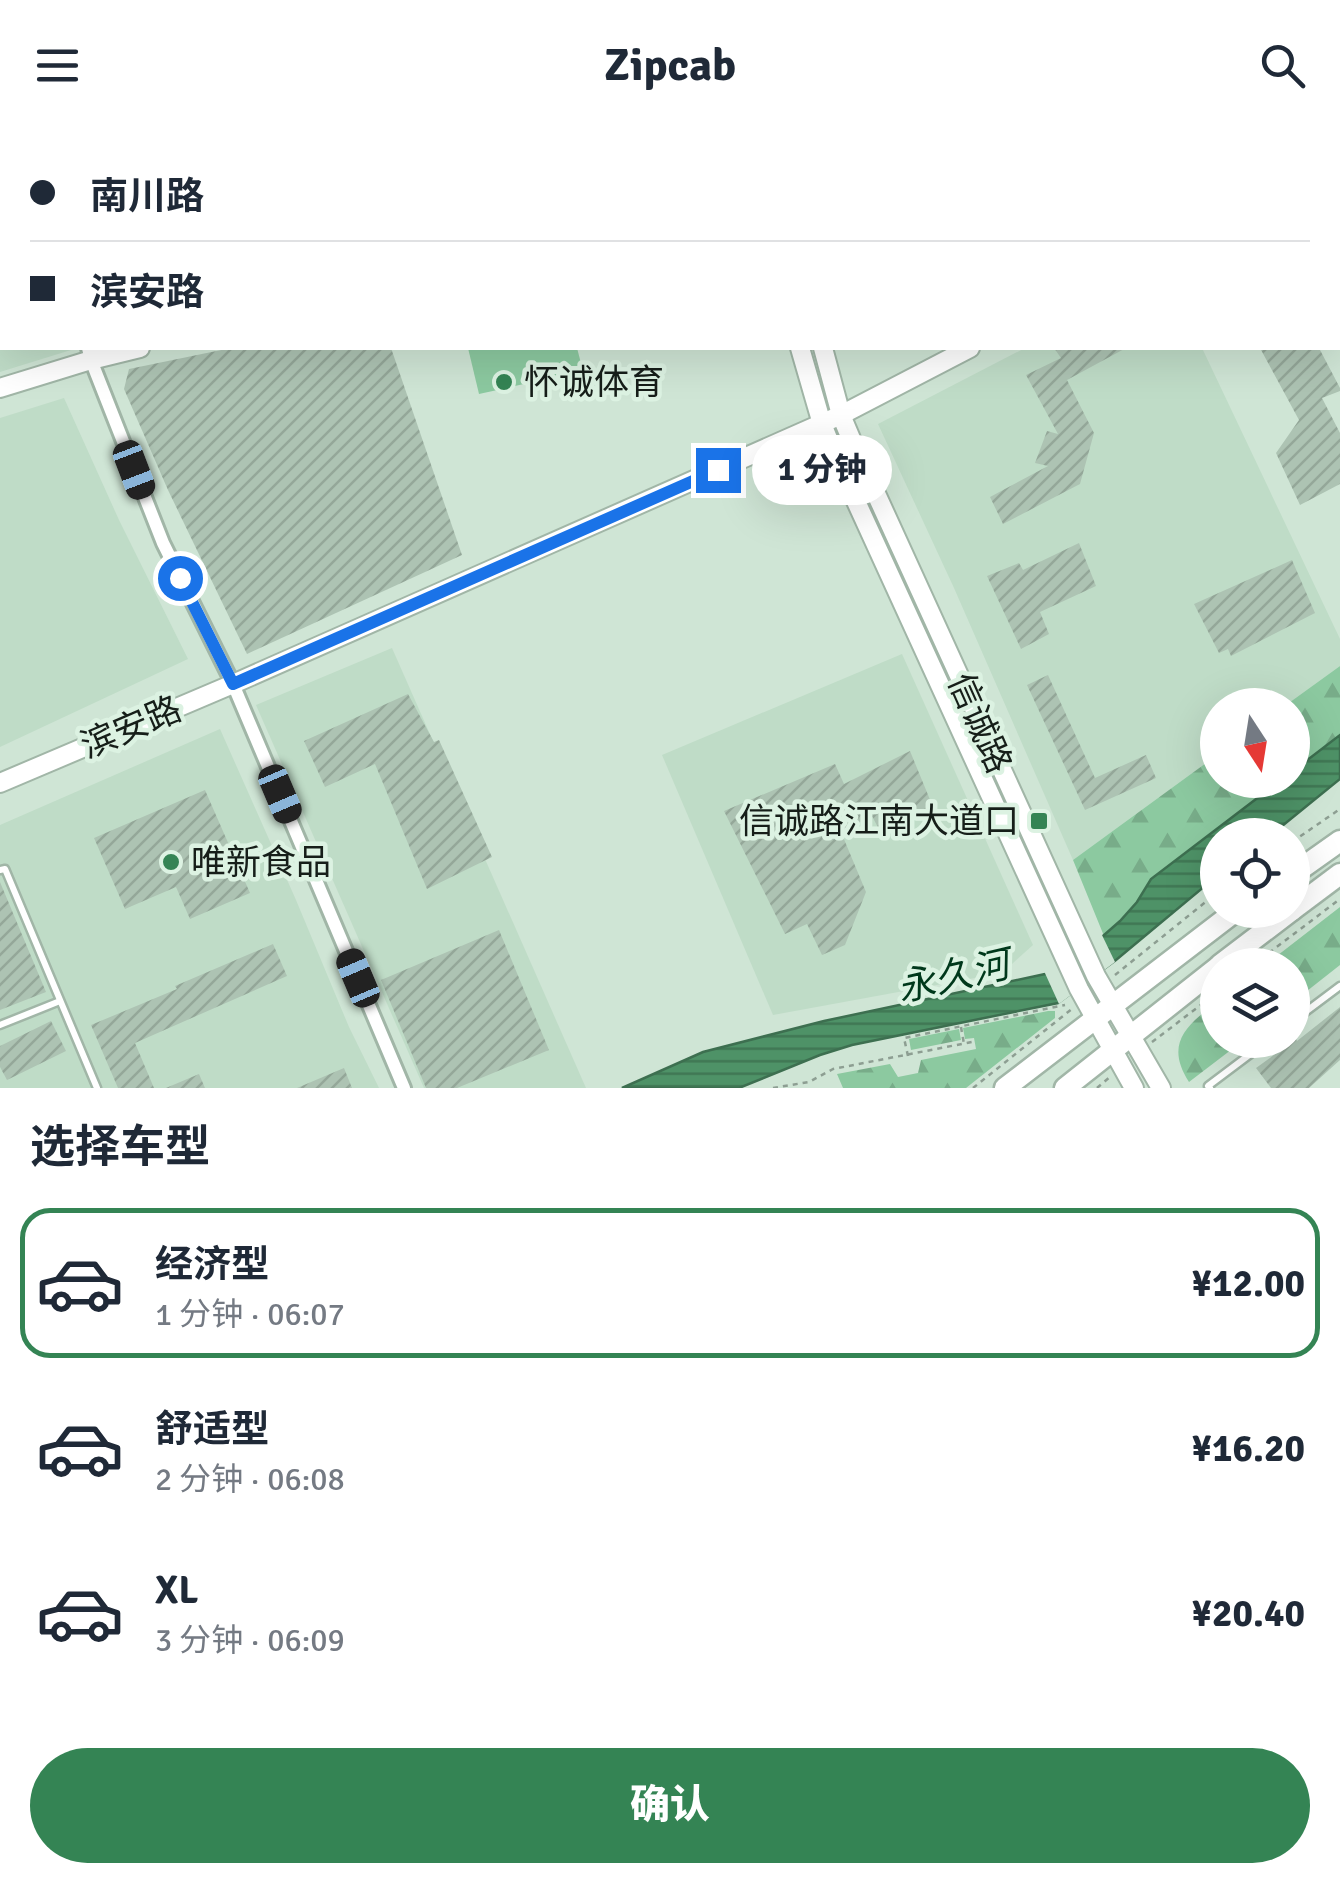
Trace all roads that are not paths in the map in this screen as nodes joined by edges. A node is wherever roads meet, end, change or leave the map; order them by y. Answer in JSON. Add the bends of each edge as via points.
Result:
{"nodes":[{"id":1,"x":123,"y":350,"type":"edge"},
{"id":2,"x":801,"y":350,"type":"edge"},
{"id":3,"x":824,"y":350,"type":"edge"},
{"id":4,"x":966,"y":350,"type":"edge"},
{"id":5,"x":89,"y":354,"type":"edge"},
{"id":6,"x":0,"y":388,"type":"edge"},
{"id":7,"x":841,"y":415,"type":"junction"},
{"id":8,"x":822,"y":424,"type":"junction"},
{"id":9,"x":233,"y":684,"type":"junction"},
{"id":10,"x":0,"y":782,"type":"edge"},
{"id":11,"x":1340,"y":841,"type":"edge"},
{"id":12,"x":1310,"y":862,"type":"edge"},
{"id":13,"x":0,"y":870,"type":"edge"},
{"id":14,"x":1340,"y":874,"type":"edge"},
{"id":15,"x":1310,"y":896,"type":"edge"},
{"id":16,"x":1213,"y":928,"type":"edge"},
{"id":17,"x":1269,"y":928,"type":"edge"},
{"id":18,"x":1242,"y":948,"type":"edge"},
{"id":19,"x":1200,"y":984,"type":"edge"},
{"id":20,"x":1340,"y":986,"type":"edge"},
{"id":21,"x":60,"y":1000,"type":"junction"},
{"id":22,"x":1112,"y":1004,"type":"junction"},
{"id":23,"x":1310,"y":1008,"type":"edge"},
{"id":24,"x":1094,"y":1018,"type":"junction"},
{"id":25,"x":0,"y":1025,"type":"edge"},
{"id":26,"x":1135,"y":1045,"type":"junction"},
{"id":27,"x":1245,"y":1058,"type":"edge"},
{"id":28,"x":1117,"y":1059,"type":"junction"},
{"id":29,"x":98,"y":1088,"type":"edge"},
{"id":30,"x":404,"y":1088,"type":"edge"},
{"id":31,"x":1005,"y":1088,"type":"edge"},
{"id":32,"x":1065,"y":1088,"type":"edge"},
{"id":33,"x":1134,"y":1088,"type":"edge"},
{"id":34,"x":1161,"y":1088,"type":"edge"},
{"id":35,"x":1210,"y":1088,"type":"edge"}],
"edges":[{"from":1,"to":5,"type":"main road"},
{"from":2,"to":8,"type":"main road","name":"信诚路"},
{"from":3,"to":7,"type":"main road","name":"信诚路"},
{"from":4,"to":7,"type":"main road","name":"滨安路"},
{"from":5,"to":6,"type":"main road"},
{"from":5,"to":9,"type":"street","via":[[163,543]]},
{"from":7,"to":8,"type":"main road","name":"滨安路"},
{"from":7,"to":22,"type":"main road","name":"信诚路"},
{"from":8,"to":9,"type":"main road","name":"滨安路"},
{"from":8,"to":24,"type":"main road","name":"信诚路"},
{"from":9,"to":10,"type":"main road","name":"滨安路"},
{"from":9,"to":30,"type":"street"},
{"from":11,"to":12,"type":"main road"},
{"from":13,"to":21,"type":"lane"},
{"from":14,"to":15,"type":"main road"},
{"from":16,"to":22,"type":"main road"},
{"from":17,"to":18,"type":"main road"},
{"from":19,"to":26,"type":"main road"},
{"from":20,"to":23,"type":"lane"},
{"from":21,"to":25,"type":"lane"},
{"from":21,"to":29,"type":"lane"},
{"from":22,"to":24,"type":"main road"},
{"from":22,"to":26,"type":"main road","name":"信诚路"},
{"from":24,"to":28,"type":"main road","name":"信诚路"},
{"from":24,"to":31,"type":"main road"},
{"from":26,"to":28,"type":"main road"},
{"from":26,"to":34,"type":"main road","name":"信诚路"},
{"from":27,"to":35,"type":"lane"},
{"from":28,"to":32,"type":"main road"},
{"from":28,"to":33,"type":"main road","name":"信诚路"}]}
